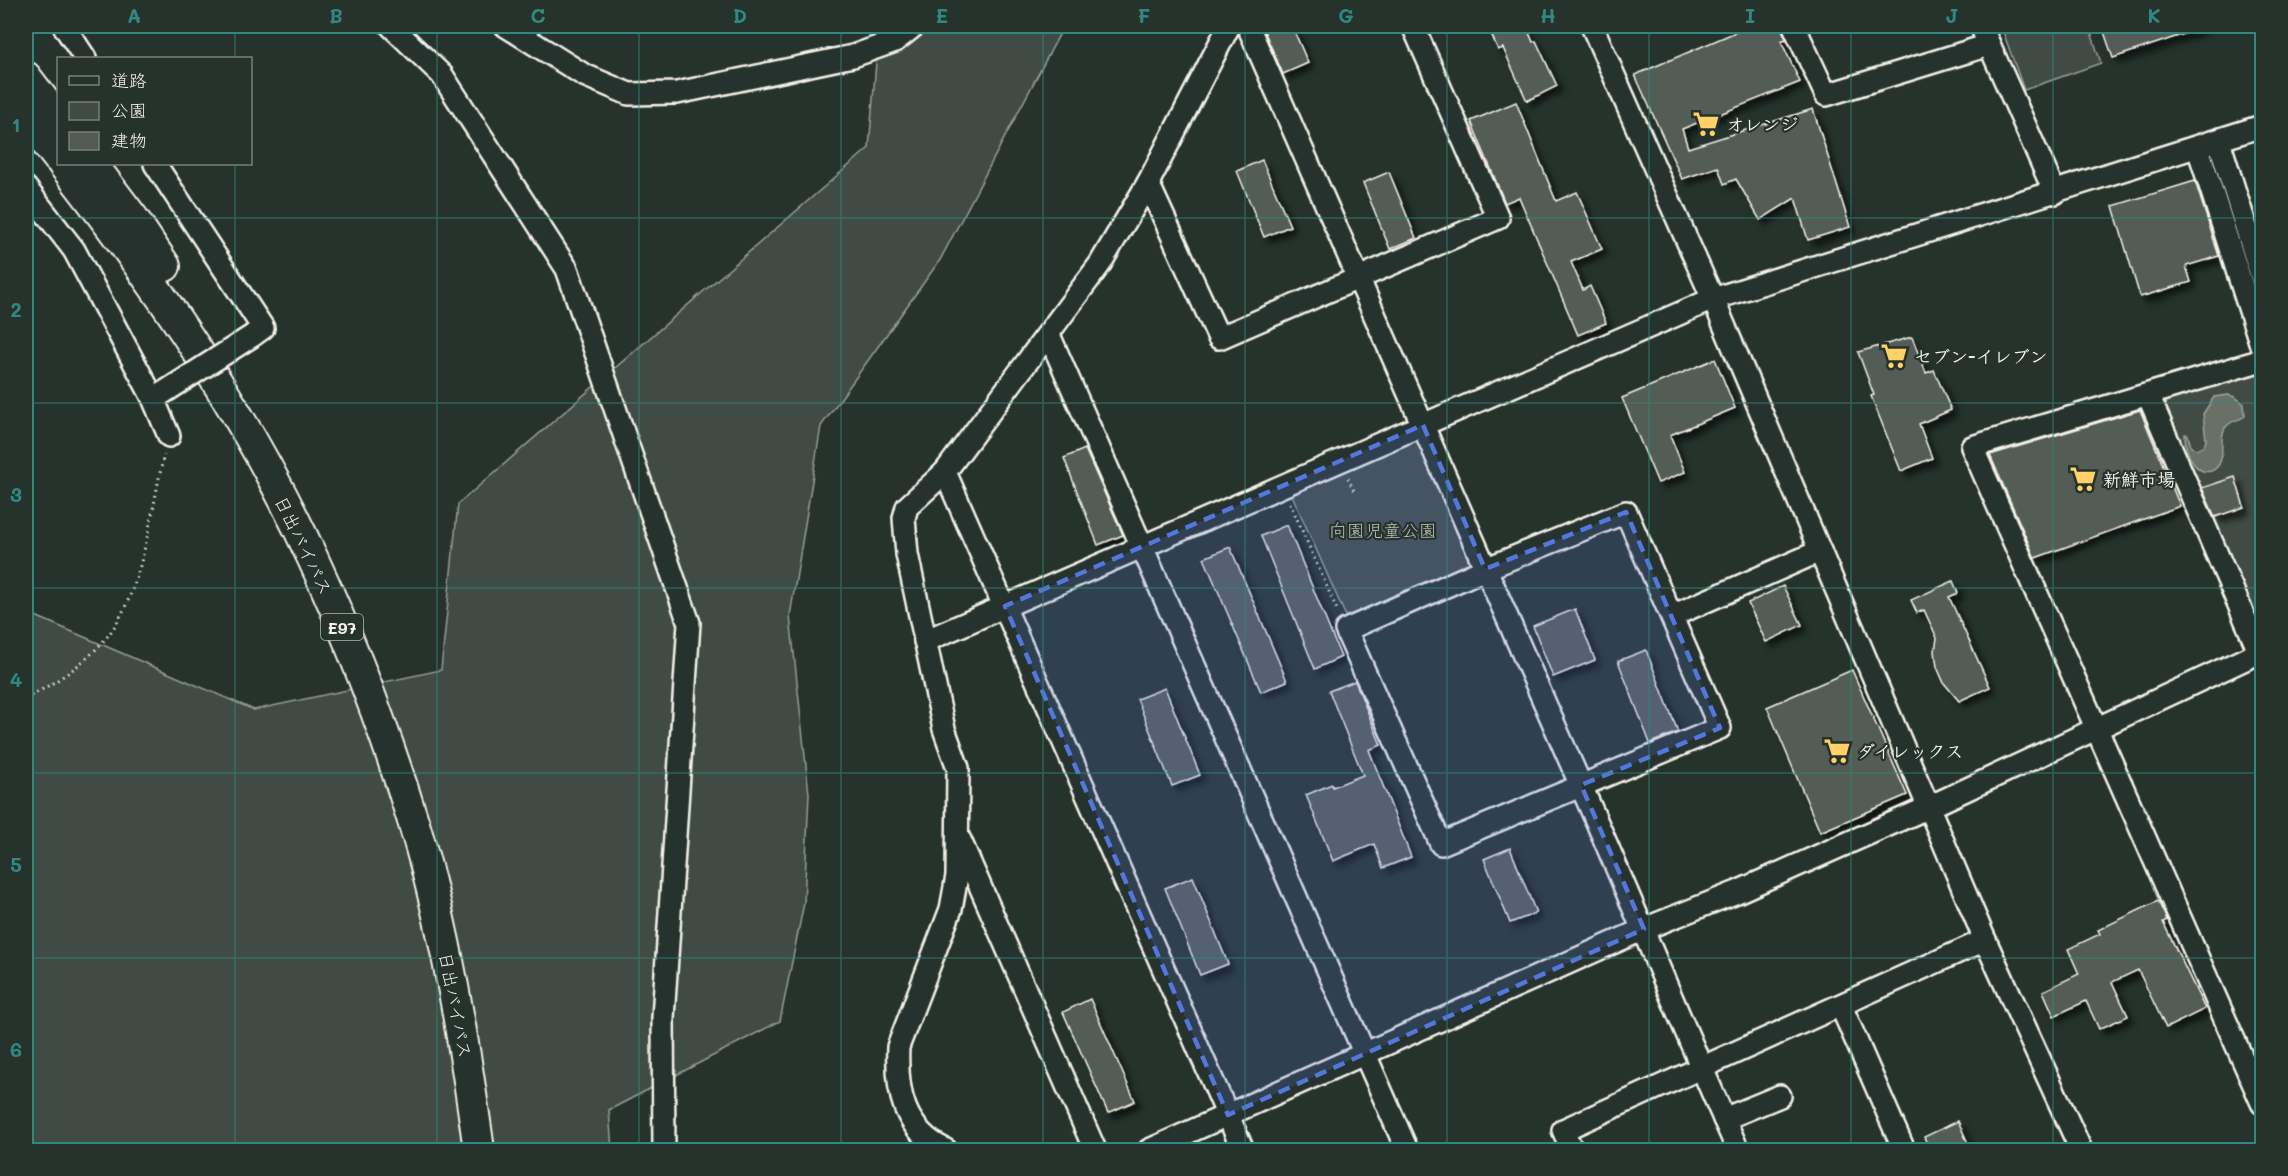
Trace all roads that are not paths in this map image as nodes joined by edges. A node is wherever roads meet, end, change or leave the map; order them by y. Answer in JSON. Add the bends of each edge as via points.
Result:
{"nodes":[{"id":1,"x":64,"y":26,"type":"edge"},
{"id":2,"x":391,"y":26,"type":"edge"},
{"id":3,"x":915,"y":26,"type":"edge"},
{"id":4,"x":1229,"y":26,"type":"edge"},
{"id":5,"x":1248,"y":26,"type":"edge"},
{"id":6,"x":1413,"y":26,"type":"edge"},
{"id":7,"x":1592,"y":26,"type":"edge"},
{"id":8,"x":1794,"y":26,"type":"edge"},
{"id":9,"x":1981,"y":26,"type":"edge"},
{"id":10,"x":514,"y":27,"type":"edge"},
{"id":11,"x":1989,"y":45,"type":"junction"},
{"id":12,"x":85,"y":57,"type":"edge"},
{"id":13,"x":26,"y":77,"type":"edge"},
{"id":14,"x":26,"y":117,"type":"edge"},
{"id":15,"x":26,"y":123,"type":"edge"},
{"id":16,"x":2262,"y":126,"type":"edge"},
{"id":17,"x":2219,"y":141,"type":"junction"},
{"id":18,"x":57,"y":146,"type":"edge"},
{"id":19,"x":2198,"y":148,"type":"junction"},
{"id":20,"x":70,"y":165,"type":"edge"},
{"id":21,"x":93,"y":165,"type":"edge"},
{"id":22,"x":156,"y":165,"type":"edge"},
{"id":23,"x":1148,"y":183,"type":"junction"},
{"id":24,"x":26,"y":188,"type":"edge"},
{"id":25,"x":2055,"y":193,"type":"junction"},
{"id":26,"x":1357,"y":279,"type":"junction"},
{"id":27,"x":2262,"y":279,"type":"edge"},
{"id":28,"x":1713,"y":299,"type":"junction"},
{"id":29,"x":1049,"y":335,"type":"junction"},
{"id":30,"x":2262,"y":348,"type":"edge"},
{"id":31,"x":2262,"y":360,"type":"edge"},
{"id":32,"x":158,"y":395,"type":"junction"},
{"id":33,"x":2148,"y":395,"type":"junction"},
{"id":34,"x":1423,"y":425,"type":"junction"},
{"id":35,"x":169,"y":436,"type":"road end"},
{"id":36,"x":945,"y":472,"type":"junction"},
{"id":37,"x":1142,"y":547,"type":"junction"},
{"id":38,"x":1820,"y":551,"type":"junction"},
{"id":39,"x":1485,"y":569,"type":"junction"},
{"id":40,"x":1005,"y":606,"type":"junction"},
{"id":41,"x":1672,"y":616,"type":"junction"},
{"id":42,"x":925,"y":641,"type":"junction"},
{"id":43,"x":2261,"y":655,"type":"edge"},
{"id":44,"x":364,"y":678,"type":"junction"},
{"id":45,"x":2098,"y":729,"type":"junction"},
{"id":46,"x":1581,"y":785,"type":"junction"},
{"id":47,"x":1929,"y":807,"type":"junction"},
{"id":48,"x":956,"y":831,"type":"junction"},
{"id":49,"x":1644,"y":929,"type":"junction"},
{"id":50,"x":1985,"y":940,"type":"junction"},
{"id":51,"x":1841,"y":1006,"type":"junction"},
{"id":52,"x":1363,"y":1053,"type":"junction"},
{"id":53,"x":1701,"y":1069,"type":"junction"},
{"id":54,"x":1780,"y":1096,"type":"dead end"},
{"id":55,"x":2262,"y":1103,"type":"edge"},
{"id":56,"x":1228,"y":1115,"type":"junction"},
{"id":57,"x":1724,"y":1119,"type":"junction"},
{"id":58,"x":479,"y":1150,"type":"edge"},
{"id":59,"x":664,"y":1150,"type":"edge"},
{"id":60,"x":943,"y":1150,"type":"edge"},
{"id":61,"x":1095,"y":1150,"type":"edge"},
{"id":62,"x":1149,"y":1150,"type":"edge"},
{"id":63,"x":1243,"y":1150,"type":"edge"},
{"id":64,"x":1407,"y":1150,"type":"edge"},
{"id":65,"x":1572,"y":1150,"type":"edge"},
{"id":66,"x":1738,"y":1150,"type":"edge"},
{"id":67,"x":1904,"y":1150,"type":"edge"},
{"id":68,"x":2081,"y":1150,"type":"edge"}],
"edges":[{"from":1,"to":12,"type":"street"},
{"from":2,"to":59,"type":"street","via":[[442,75],[567,270],[689,623],[663,1018]]},
{"from":3,"to":10,"type":"street","via":[[895,41],[854,56],[677,93],[629,94],[584,75]]},
{"from":4,"to":23,"type":"street"},
{"from":5,"to":26,"type":"street"},
{"from":6,"to":26,"type":"street","via":[[1498,218]]},
{"from":7,"to":28,"type":"street"},
{"from":8,"to":11,"type":"street","via":[[1827,95]]},
{"from":9,"to":11,"type":"street"},
{"from":11,"to":25,"type":"street"},
{"from":13,"to":18,"type":"highway"},
{"from":14,"to":18,"type":"highway","name":"日出バイパス","number":"E97"},
{"from":15,"to":18,"type":"highway","name":"日出バイパス","number":"E97"},
{"from":16,"to":17,"type":"street"},
{"from":17,"to":19,"type":"street"},
{"from":17,"to":27,"type":"street"},
{"from":19,"to":25,"type":"street"},
{"from":19,"to":30,"type":"street"},
{"from":20,"to":44,"type":"highway","name":"日出バイパス","number":"E97","via":[[215,379],[313,558]]},
{"from":21,"to":44,"type":"highway","via":[[183,294],[277,455],[323,552]]},
{"from":22,"to":32,"type":"street","bridge":true,"via":[[263,328]]},
{"from":23,"to":26,"type":"street","via":[[1218,338]]},
{"from":23,"to":29,"type":"street","via":[[1100,264]]},
{"from":24,"to":32,"type":"street","via":[[74,250]]},
{"from":25,"to":28,"type":"street"},
{"from":26,"to":34,"type":"street"},
{"from":28,"to":34,"type":"street"},
{"from":28,"to":38,"type":"street"},
{"from":29,"to":36,"type":"street"},
{"from":29,"to":37,"type":"street"},
{"from":31,"to":33,"type":"street"},
{"from":32,"to":35,"type":"street"},
{"from":33,"to":43,"type":"street"},
{"from":33,"to":45,"type":"street","via":[[1972,447]]},
{"from":34,"to":37,"type":"street"},
{"from":34,"to":39,"type":"street"},
{"from":36,"to":40,"type":"street"},
{"from":36,"to":42,"type":"street","via":[[907,507],[904,518],[907,554]]},
{"from":37,"to":40,"type":"street"},
{"from":37,"to":52,"type":"street"},
{"from":38,"to":41,"type":"street"},
{"from":38,"to":47,"type":"street"},
{"from":39,"to":41,"type":"street","via":[[1626,512]]},
{"from":39,"to":46,"type":"street"},
{"from":39,"to":46,"type":"street","via":[[1346,630],[1441,844]]},
{"from":40,"to":42,"type":"street"},
{"from":40,"to":56,"type":"street"},
{"from":41,"to":46,"type":"street","via":[[1720,728]]},
{"from":42,"to":48,"type":"street","via":[[944,729],[958,768]]},
{"from":43,"to":45,"type":"street"},
{"from":44,"to":58,"type":"highway","name":"日出バイパス","number":"E97","via":[[414,827],[443,940]]},
{"from":45,"to":47,"type":"street"},
{"from":45,"to":55,"type":"street"},
{"from":46,"to":49,"type":"street"},
{"from":47,"to":49,"type":"street"},
{"from":47,"to":50,"type":"street"},
{"from":48,"to":60,"type":"street","via":[[957,876],[951,909],[898,1047],[898,1082],[912,1123],[921,1135]]},
{"from":48,"to":61,"type":"street"},
{"from":49,"to":52,"type":"street"},
{"from":49,"to":53,"type":"street"},
{"from":50,"to":51,"type":"street"},
{"from":50,"to":68,"type":"street"},
{"from":51,"to":53,"type":"street"},
{"from":51,"to":67,"type":"street"},
{"from":52,"to":56,"type":"street"},
{"from":52,"to":64,"type":"street"},
{"from":53,"to":57,"type":"street"},
{"from":53,"to":65,"type":"street","via":[[1563,1130]]},
{"from":54,"to":57,"type":"street"},
{"from":56,"to":62,"type":"street"},
{"from":56,"to":63,"type":"street"},
{"from":57,"to":66,"type":"street"}]}
